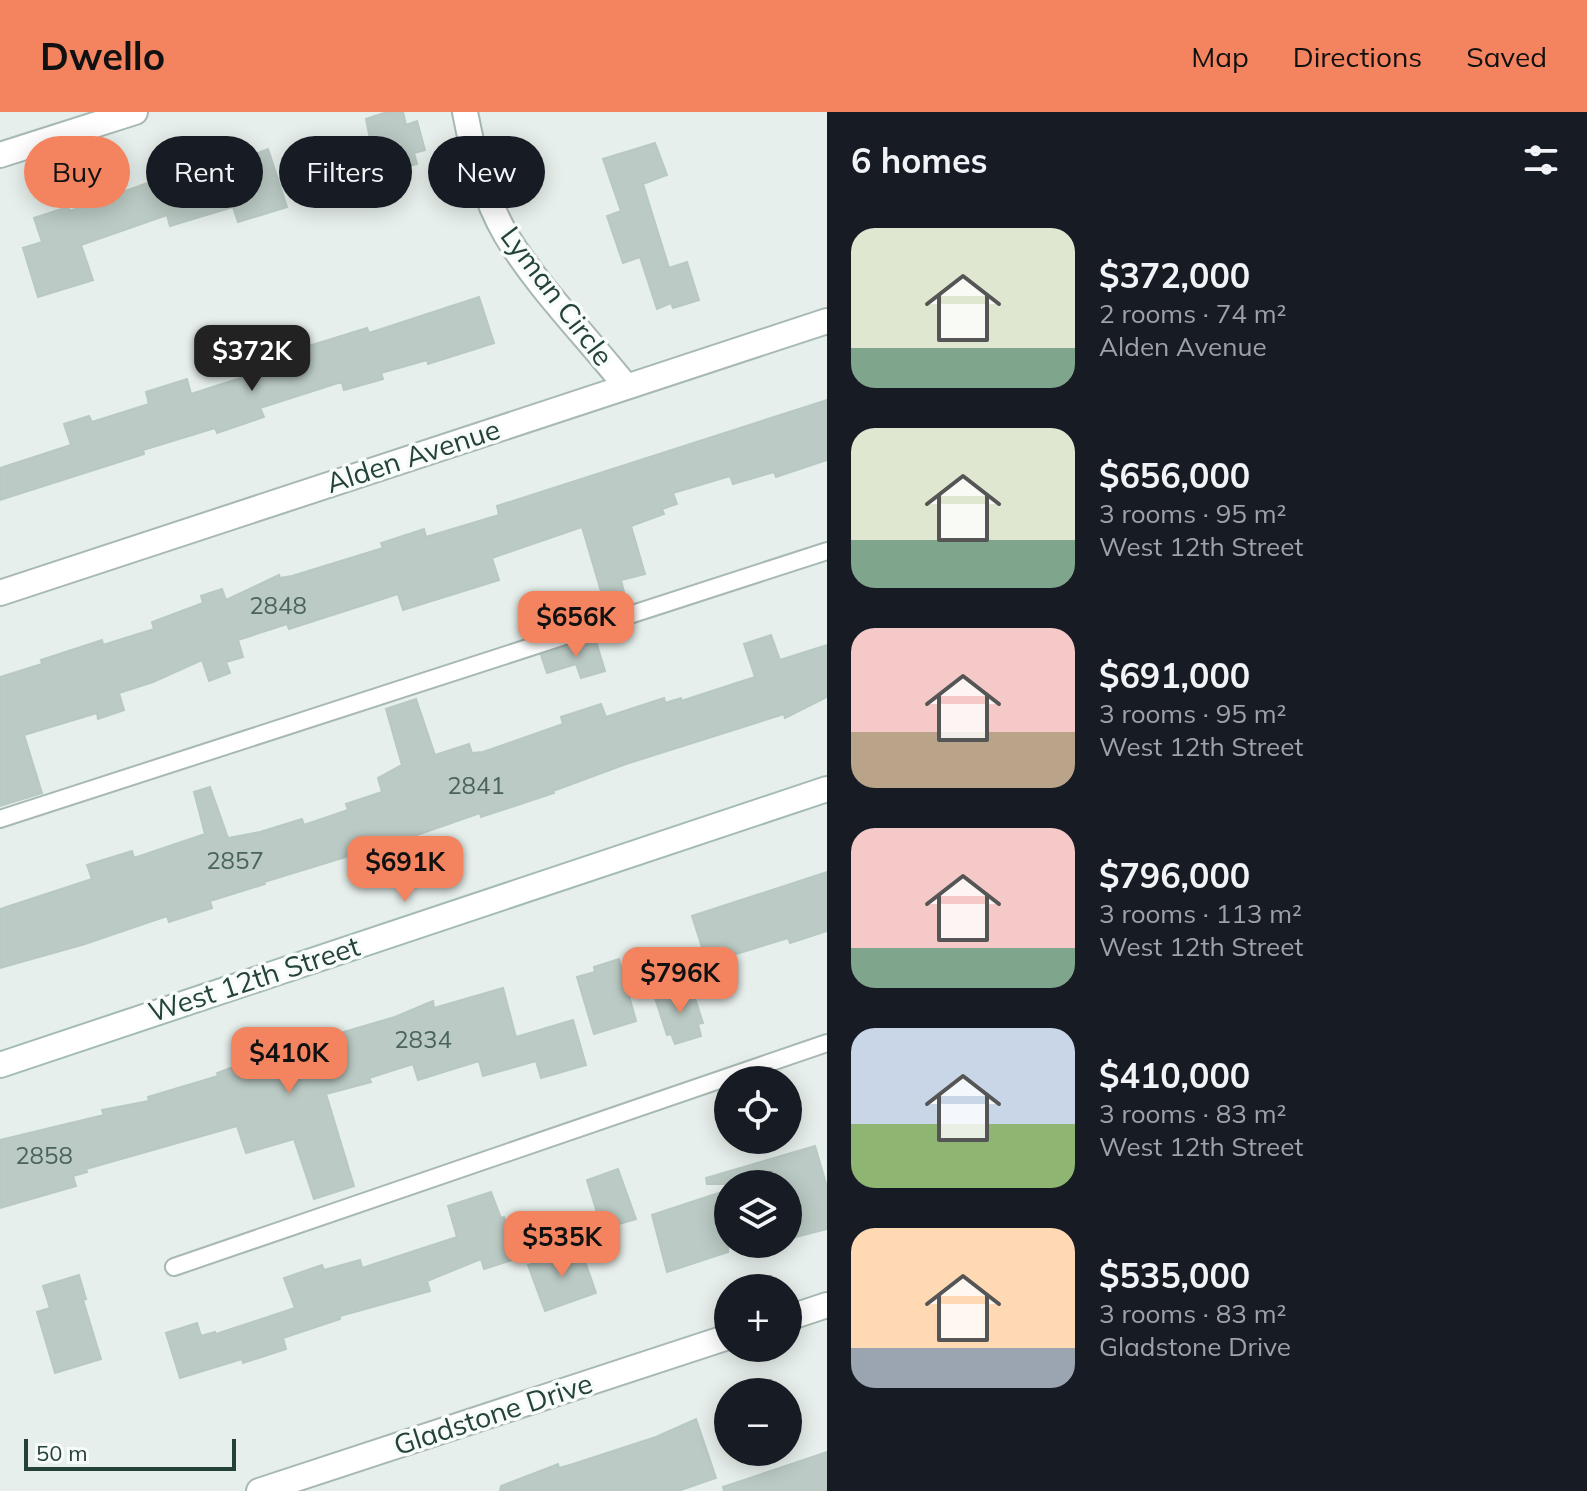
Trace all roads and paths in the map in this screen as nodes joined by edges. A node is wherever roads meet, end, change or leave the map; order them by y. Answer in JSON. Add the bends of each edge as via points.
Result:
{"nodes":[{"id":1,"x":135,"y":112,"type":"edge"},
{"id":2,"x":465,"y":112,"type":"edge"},
{"id":3,"x":0,"y":155,"type":"edge"},
{"id":4,"x":827,"y":321,"type":"edge"},
{"id":5,"x":625,"y":385,"type":"junction"},
{"id":6,"x":827,"y":551,"type":"edge"},
{"id":7,"x":0,"y":593,"type":"edge"},
{"id":8,"x":827,"y":789,"type":"edge"},
{"id":9,"x":0,"y":819,"type":"edge"},
{"id":10,"x":827,"y":1043,"type":"edge"},
{"id":11,"x":0,"y":1065,"type":"edge"},
{"id":12,"x":174,"y":1267,"type":"dead end"},
{"id":13,"x":827,"y":1305,"type":"edge"},
{"id":14,"x":802,"y":1313,"type":"edge"},
{"id":15,"x":714,"y":1342,"type":"edge"},
{"id":16,"x":259,"y":1491,"type":"edge"}],
"edges":[{"from":1,"to":3,"type":"street"},
{"from":2,"to":5,"type":"street","name":"Lyman Circle","via":[[473,152],[506,234]]},
{"from":4,"to":5,"type":"street","name":"Alden Avenue"},
{"from":5,"to":7,"type":"street","name":"Alden Avenue"},
{"from":6,"to":9,"type":"lane"},
{"from":8,"to":11,"type":"street","name":"West 12th Street"},
{"from":10,"to":12,"type":"lane"},
{"from":13,"to":14,"type":"street"},
{"from":15,"to":16,"type":"street","name":"Gladstone Drive"}]}
